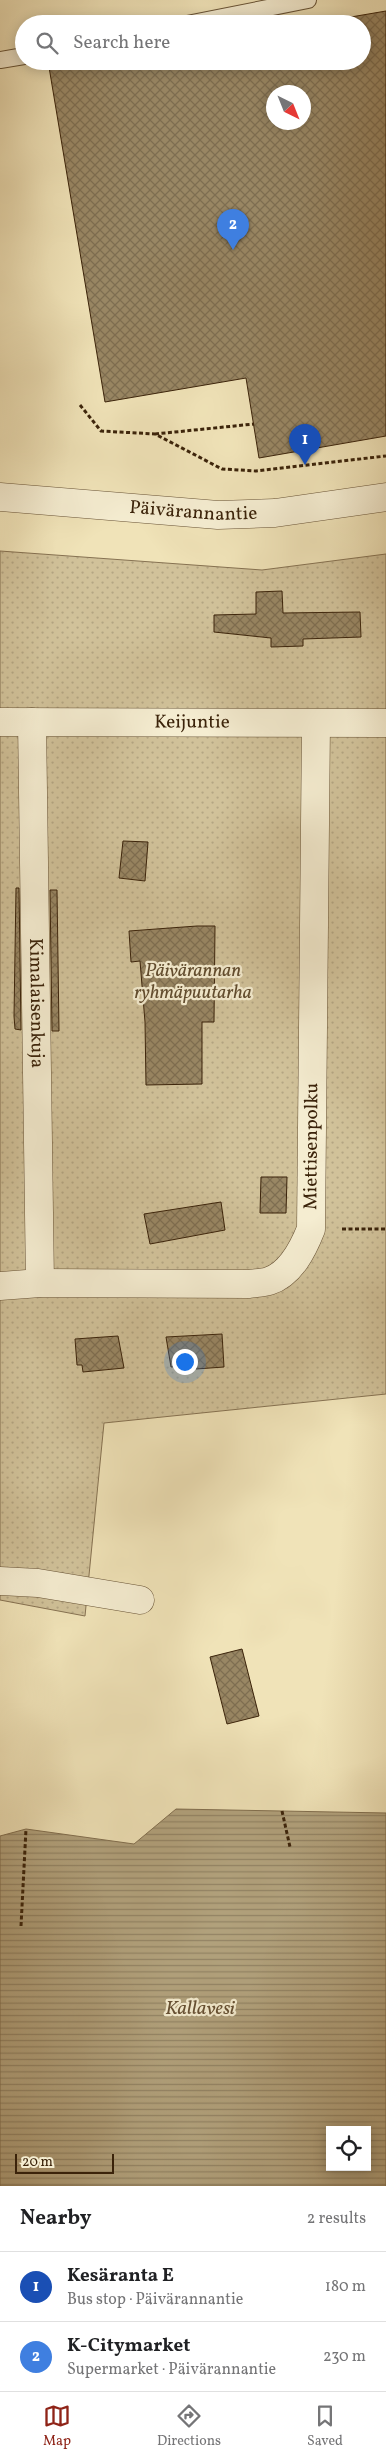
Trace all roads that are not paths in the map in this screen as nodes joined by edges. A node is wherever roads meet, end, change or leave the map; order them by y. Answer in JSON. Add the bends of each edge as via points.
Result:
{"nodes":[{"id":1,"x":308,"y":0,"type":"edge"},
{"id":2,"x":232,"y":15,"type":"edge"},
{"id":3,"x":15,"y":58,"type":"edge"},
{"id":4,"x":0,"y":60,"type":"edge"},
{"id":5,"x":0,"y":497,"type":"edge"},
{"id":6,"x":386,"y":497,"type":"edge"},
{"id":7,"x":0,"y":722,"type":"edge"},
{"id":8,"x":32,"y":722,"type":"junction"},
{"id":9,"x":386,"y":723,"type":"edge"},
{"id":10,"x":316,"y":724,"type":"junction"},
{"id":11,"x":40,"y":1283,"type":"junction"},
{"id":12,"x":0,"y":1286,"type":"edge"},
{"id":13,"x":0,"y":1580,"type":"edge"},
{"id":14,"x":140,"y":1600,"type":"dead end"}],
"edges":[{"from":1,"to":2,"type":"lane"},
{"from":3,"to":4,"type":"lane"},
{"from":5,"to":6,"type":"street","name":"Päivärannantie","via":[[218,515],[276,513]]},
{"from":7,"to":8,"type":"street","name":"Keijuntie"},
{"from":8,"to":10,"type":"street","name":"Keijuntie"},
{"from":8,"to":11,"type":"street","name":"Kimalaisenkuja"},
{"from":9,"to":10,"type":"street","name":"Keijuntie"},
{"from":10,"to":11,"type":"street","name":"Miettisenpolku","via":[[310,1229],[302,1252],[270,1281],[249,1284]]},
{"from":11,"to":12,"type":"street","name":"Miettisenpolku"},
{"from":13,"to":14,"type":"street"}]}
